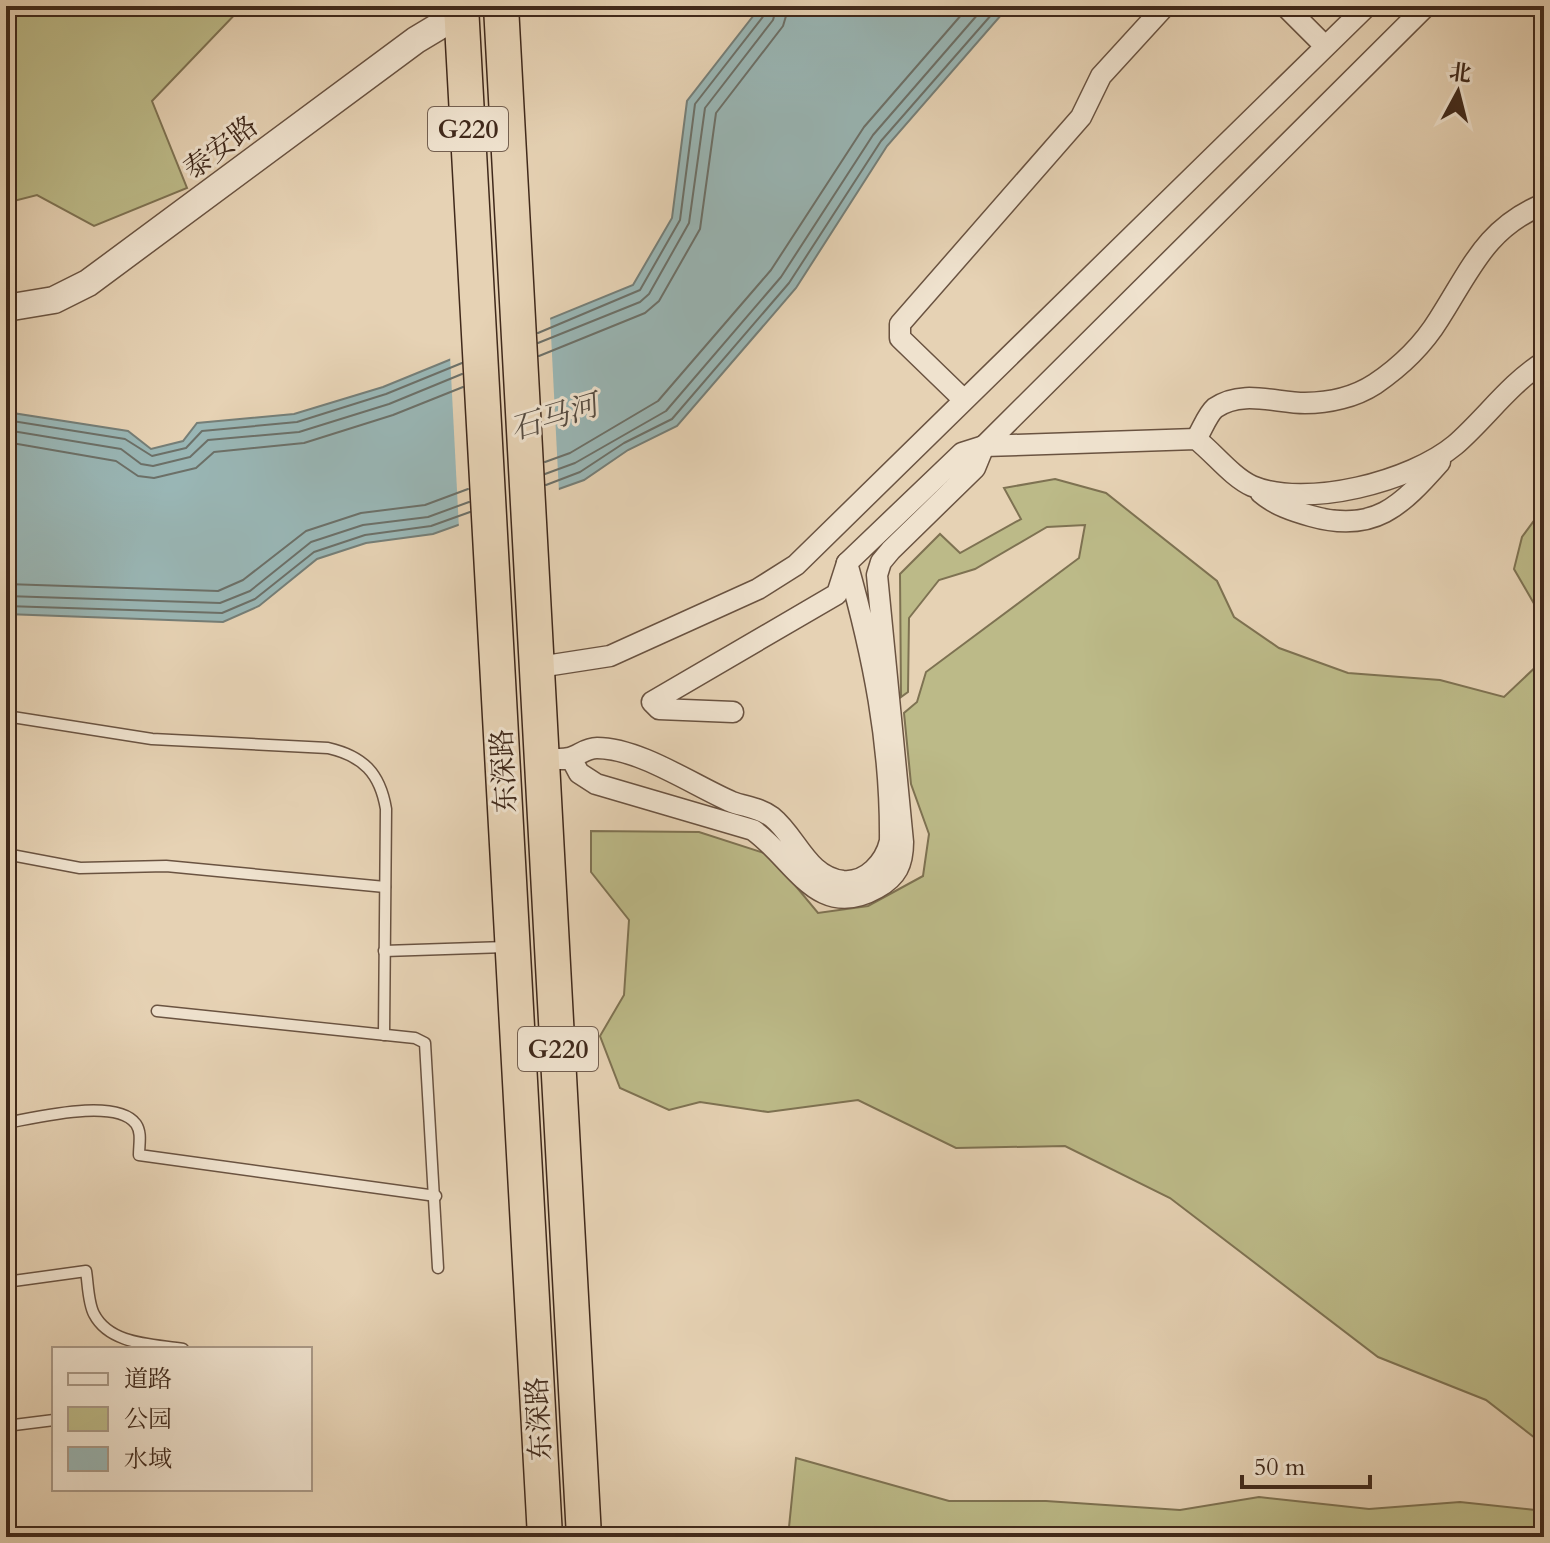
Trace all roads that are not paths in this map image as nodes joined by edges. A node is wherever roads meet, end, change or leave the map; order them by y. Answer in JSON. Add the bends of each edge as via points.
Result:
{"nodes":[{"id":1,"x":501,"y":6,"type":"edge"},
{"id":2,"x":1165,"y":6,"type":"edge"},
{"id":3,"x":1285,"y":6,"type":"edge"},
{"id":4,"x":1367,"y":6,"type":"edge"},
{"id":5,"x":1426,"y":6,"type":"edge"},
{"id":6,"x":461,"y":10,"type":"edge"},
{"id":7,"x":1325,"y":46,"type":"junction"},
{"id":8,"x":1544,"y":204,"type":"edge"},
{"id":9,"x":6,"y":308,"type":"edge"},
{"id":10,"x":1544,"y":362,"type":"edge"},
{"id":11,"x":963,"y":399,"type":"junction"},
{"id":12,"x":1196,"y":439,"type":"junction"},
{"id":13,"x":1455,"y":444,"type":"junction"},
{"id":14,"x":984,"y":446,"type":"junction"},
{"id":15,"x":1251,"y":485,"type":"junction"},
{"id":16,"x":847,"y":563,"type":"junction"},
{"id":17,"x":539,"y":667,"type":"junction"},
{"id":18,"x":733,"y":712,"type":"dead end"},
{"id":19,"x":6,"y":716,"type":"edge"},
{"id":20,"x":558,"y":758,"type":"junction"},
{"id":21,"x":6,"y":854,"type":"edge"},
{"id":22,"x":385,"y":887,"type":"junction"},
{"id":23,"x":513,"y":947,"type":"junction"},
{"id":24,"x":384,"y":951,"type":"junction"},
{"id":25,"x":157,"y":1011,"type":"dead end"},
{"id":26,"x":384,"y":1035,"type":"junction"},
{"id":27,"x":6,"y":1123,"type":"edge"},
{"id":28,"x":436,"y":1196,"type":"junction"},
{"id":29,"x":438,"y":1268,"type":"dead end"},
{"id":30,"x":6,"y":1282,"type":"edge"},
{"id":31,"x":171,"y":1347,"type":"edge"},
{"id":32,"x":52,"y":1420,"type":"edge"},
{"id":33,"x":6,"y":1426,"type":"edge"},
{"id":34,"x":545,"y":1537,"type":"edge"},
{"id":35,"x":584,"y":1537,"type":"edge"}],
"edges":[{"from":1,"to":17,"type":"highway","name":"东深路","number":"G220"},
{"from":2,"to":11,"type":"street","via":[[1101,76],[1081,117],[900,324],[900,338]]},
{"from":3,"to":7,"type":"street"},
{"from":4,"to":7,"type":"street"},
{"from":5,"to":14,"type":"street"},
{"from":6,"to":9,"type":"street","name":"泰安路","via":[[88,283],[54,300]]},
{"from":6,"to":23,"type":"highway","name":"东深路","number":"G220"},
{"from":7,"to":11,"type":"street"},
{"from":8,"to":12,"type":"street","via":[[1501,231],[1473,259],[1424,341],[1365,391],[1334,401],[1228,401],[1213,410]]},
{"from":10,"to":13,"type":"street"},
{"from":11,"to":17,"type":"street","via":[[776,579],[610,656]]},
{"from":12,"to":14,"type":"street"},
{"from":12,"to":15,"type":"street"},
{"from":13,"to":15,"type":"street","via":[[1430,463],[1367,485],[1284,493]]},
{"from":13,"to":15,"type":"street","via":[[1412,494],[1373,519],[1353,523],[1316,518],[1273,503]]},
{"from":14,"to":16,"type":"street","via":[[962,453]]},
{"from":14,"to":20,"type":"street","via":[[975,468],[891,550],[877,575],[903,842],[899,869],[885,884],[850,899],[829,897],[812,888],[753,830],[596,784]]},
{"from":16,"to":18,"type":"street","via":[[837,594],[652,702],[659,709]]},
{"from":16,"to":20,"type":"street","via":[[881,704],[890,841],[877,868],[845,881],[825,876],[762,811],[647,761],[599,747]]},
{"from":17,"to":20,"type":"highway","name":"东深路","number":"G220"},
{"from":19,"to":22,"type":"lane","via":[[152,739],[350,753],[365,762],[383,792]]},
{"from":20,"to":35,"type":"highway","name":"东深路","number":"G220"},
{"from":21,"to":22,"type":"lane","via":[[80,868],[166,866]]},
{"from":22,"to":24,"type":"lane"},
{"from":23,"to":24,"type":"lane"},
{"from":23,"to":34,"type":"highway","name":"东深路","number":"G220"},
{"from":24,"to":26,"type":"lane"},
{"from":25,"to":26,"type":"lane"},
{"from":26,"to":28,"type":"lane","via":[[421,1039],[427,1047]]},
{"from":27,"to":28,"type":"lane","via":[[103,1111],[135,1123],[139,1155]]},
{"from":28,"to":29,"type":"lane"},
{"from":30,"to":31,"type":"lane","via":[[86,1271],[93,1313],[109,1332]]},
{"from":32,"to":33,"type":"lane"}]}
